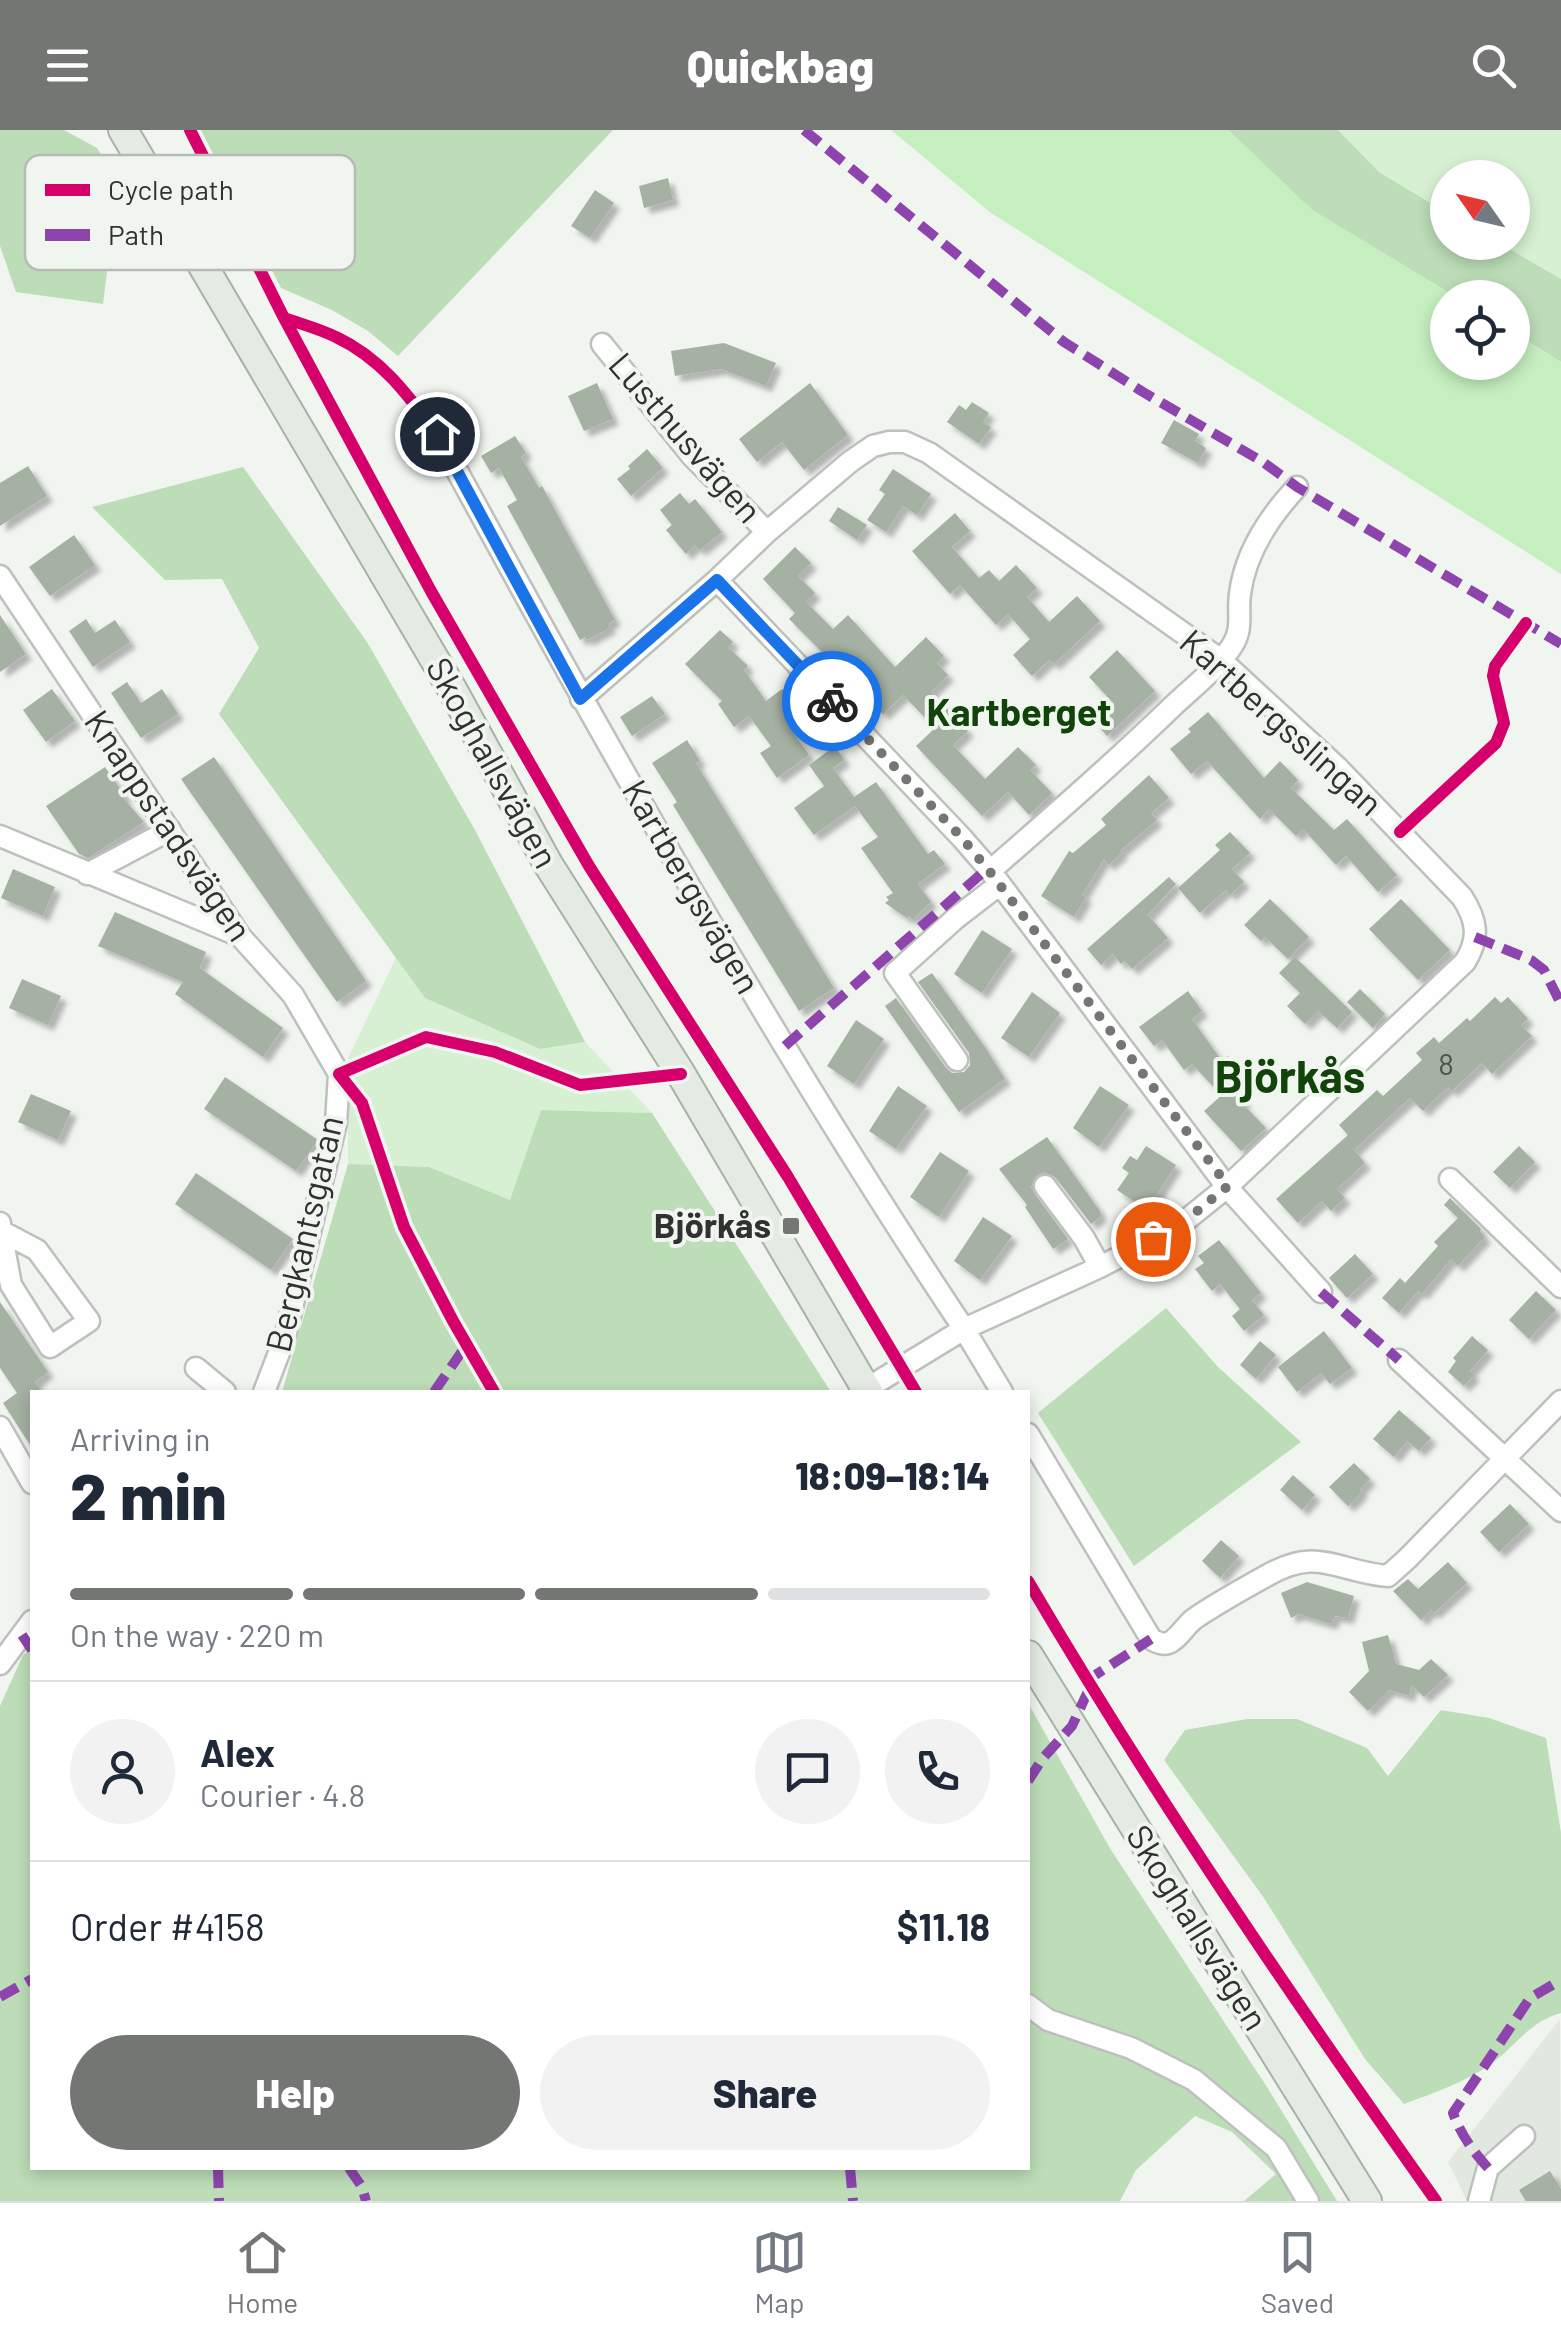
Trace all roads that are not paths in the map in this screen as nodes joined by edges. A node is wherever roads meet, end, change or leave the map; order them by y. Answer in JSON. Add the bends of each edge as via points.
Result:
{"nodes":[{"id":1,"x":122,"y":130,"type":"edge"},
{"id":2,"x":137,"y":155,"type":"edge"},
{"id":3,"x":205,"y":270,"type":"edge"},
{"id":4,"x":602,"y":344,"type":"dead end"},
{"id":5,"x":437,"y":434,"type":"dead end"},
{"id":6,"x":1298,"y":487,"type":"dead end"},
{"id":7,"x":767,"y":532,"type":"junction"},
{"id":8,"x":0,"y":576,"type":"edge"},
{"id":9,"x":717,"y":580,"type":"junction"},
{"id":10,"x":1221,"y":660,"type":"junction"},
{"id":11,"x":580,"y":699,"type":"junction"},
{"id":12,"x":170,"y":830,"type":"junction"},
{"id":13,"x":0,"y":836,"type":"edge"},
{"id":14,"x":87,"y":874,"type":"junction"},
{"id":15,"x":995,"y":878,"type":"junction"},
{"id":16,"x":240,"y":936,"type":"junction"},
{"id":17,"x":957,"y":1060,"type":"dead end"},
{"id":18,"x":338,"y":1074,"type":"joint"},
{"id":19,"x":1450,"y":1179,"type":"dead end"},
{"id":20,"x":1045,"y":1186,"type":"dead end"},
{"id":21,"x":1228,"y":1186,"type":"junction"},
{"id":22,"x":0,"y":1223,"type":"edge"},
{"id":23,"x":1,"y":1231,"type":"edge"},
{"id":24,"x":1100,"y":1268,"type":"junction"},
{"id":25,"x":1561,"y":1287,"type":"edge"},
{"id":26,"x":1321,"y":1292,"type":"dead end"},
{"id":27,"x":964,"y":1328,"type":"junction"},
{"id":28,"x":1399,"y":1360,"type":"dead end"},
{"id":29,"x":196,"y":1368,"type":"dead end"},
{"id":30,"x":223,"y":1390,"type":"edge"},
{"id":31,"x":265,"y":1390,"type":"edge"},
{"id":32,"x":866,"y":1390,"type":"edge"},
{"id":33,"x":869,"y":1390,"type":"edge"},
{"id":34,"x":1001,"y":1390,"type":"edge"},
{"id":35,"x":1561,"y":1401,"type":"edge"},
{"id":36,"x":0,"y":1427,"type":"edge"},
{"id":37,"x":1030,"y":1437,"type":"edge"},
{"id":38,"x":1503,"y":1459,"type":"junction"},
{"id":39,"x":30,"y":1480,"type":"edge"},
{"id":40,"x":1561,"y":1511,"type":"edge"},
{"id":41,"x":30,"y":1624,"type":"edge"},
{"id":42,"x":1030,"y":1658,"type":"edge"},
{"id":43,"x":0,"y":1664,"type":"edge"},
{"id":44,"x":1030,"y":2006,"type":"edge"},
{"id":45,"x":1524,"y":2136,"type":"dead end"},
{"id":46,"x":1308,"y":2201,"type":"edge"},
{"id":47,"x":1366,"y":2201,"type":"edge"},
{"id":48,"x":1478,"y":2201,"type":"edge"}],
"edges":[{"from":1,"to":2,"type":"main road","name":"Skoghallsvägen"},
{"from":3,"to":32,"type":"main road","name":"Skoghallsvägen","via":[[548,864],[681,1074]]},
{"from":4,"to":7,"type":"street","name":"Lusthusvägen","via":[[692,456]]},
{"from":5,"to":11,"type":"street","name":"Kartbergsvägen"},
{"from":6,"to":10,"type":"street","via":[[1273,514],[1246,566],[1241,621]]},
{"from":7,"to":9,"type":"street","name":"Kartbergsslingan"},
{"from":7,"to":10,"type":"street","name":"Kartbergsslingan","via":[[862,453],[905,442]]},
{"from":8,"to":12,"type":"street","name":"Knappstadsvägen"},
{"from":9,"to":11,"type":"street","name":"Kartbergsslingan"},
{"from":9,"to":15,"type":"street"},
{"from":10,"to":15,"type":"street"},
{"from":10,"to":21,"type":"street","name":"Kartbergsslingan","via":[[1337,767],[1462,898],[1472,912],[1475,937],[1466,962]]},
{"from":11,"to":27,"type":"street","name":"Kartbergsvägen","via":[[796,1066]]},
{"from":12,"to":14,"type":"street"},
{"from":12,"to":16,"type":"street","name":"Knappstadsvägen"},
{"from":13,"to":14,"type":"street"},
{"from":14,"to":16,"type":"street"},
{"from":15,"to":17,"type":"street","via":[[896,973]]},
{"from":15,"to":21,"type":"street"},
{"from":16,"to":18,"type":"street","name":"Knappstadsvägen","via":[[292,995]]},
{"from":18,"to":31,"type":"street","name":"Bergkantsgatan","via":[[325,1171],[286,1337]]},
{"from":19,"to":25,"type":"street"},
{"from":20,"to":24,"type":"street"},
{"from":21,"to":24,"type":"street","name":"Kartbergsslingan","via":[[1180,1225]]},
{"from":21,"to":26,"type":"street"},
{"from":22,"to":23,"type":"street"},
{"from":23,"to":23,"type":"street","via":[[11,1285],[50,1346],[89,1321],[37,1250]]},
{"from":24,"to":27,"type":"street","name":"Kartbergsslingan"},
{"from":27,"to":33,"type":"street","name":"Kartbergsslingan"},
{"from":27,"to":34,"type":"street","name":"Kartbergsvägen"},
{"from":28,"to":38,"type":"street"},
{"from":29,"to":30,"type":"street"},
{"from":35,"to":38,"type":"street"},
{"from":36,"to":39,"type":"street"},
{"from":37,"to":38,"type":"street","via":[[1160,1644],[1295,1562],[1388,1576]]},
{"from":38,"to":40,"type":"street"},
{"from":41,"to":43,"type":"street"},
{"from":42,"to":47,"type":"main road","name":"Skoghallsvägen"},
{"from":44,"to":46,"type":"street","via":[[1048,2020],[1131,2048],[1194,2080],[1276,2148]]},
{"from":45,"to":48,"type":"street","via":[[1488,2168]]}]}
